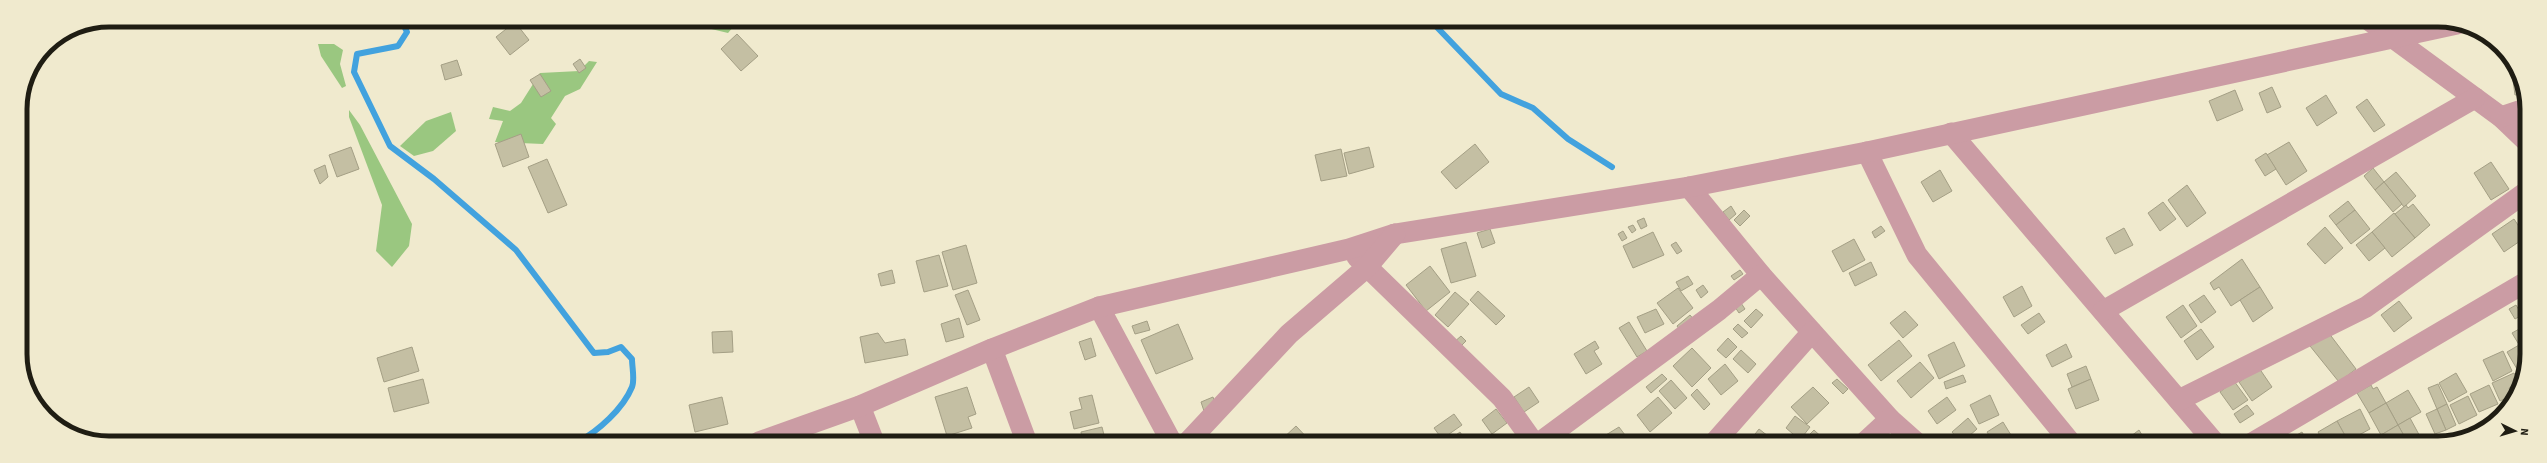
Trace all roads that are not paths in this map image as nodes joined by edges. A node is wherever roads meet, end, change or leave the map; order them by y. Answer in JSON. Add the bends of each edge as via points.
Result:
{"nodes":[{"id":1,"x":2378,"y":27,"type":"edge"},
{"id":2,"x":2442,"y":27,"type":"edge"},
{"id":3,"x":2393,"y":38,"type":"junction"},
{"id":4,"x":2476,"y":98,"type":"junction"},
{"id":5,"x":2520,"y":111,"type":"edge"},
{"id":6,"x":2501,"y":117,"type":"junction"},
{"id":7,"x":1951,"y":133,"type":"junction"},
{"id":8,"x":2520,"y":135,"type":"edge"},
{"id":9,"x":1867,"y":152,"type":"junction"},
{"id":10,"x":1689,"y":187,"type":"junction"},
{"id":11,"x":2520,"y":196,"type":"edge"},
{"id":12,"x":1395,"y":234,"type":"junction"},
{"id":13,"x":1349,"y":249,"type":"junction"},
{"id":14,"x":1367,"y":267,"type":"junction"},
{"id":15,"x":1761,"y":275,"type":"junction"},
{"id":16,"x":2520,"y":286,"type":"edge"},
{"id":17,"x":1099,"y":307,"type":"junction"},
{"id":18,"x":2103,"y":311,"type":"junction"},
{"id":19,"x":1812,"y":332,"type":"junction"},
{"id":20,"x":992,"y":349,"type":"junction"},
{"id":21,"x":2179,"y":400,"type":"junction"},
{"id":22,"x":860,"y":406,"type":"junction"},
{"id":23,"x":1890,"y":419,"type":"junction"},
{"id":24,"x":776,"y":436,"type":"edge"},
{"id":25,"x":872,"y":436,"type":"edge"},
{"id":26,"x":1025,"y":436,"type":"edge"},
{"id":27,"x":1168,"y":436,"type":"edge"},
{"id":28,"x":1194,"y":436,"type":"edge"},
{"id":29,"x":1529,"y":436,"type":"edge"},
{"id":30,"x":1548,"y":436,"type":"edge"},
{"id":31,"x":1720,"y":436,"type":"edge"},
{"id":32,"x":1872,"y":436,"type":"edge"},
{"id":33,"x":1908,"y":436,"type":"edge"},
{"id":34,"x":2065,"y":436,"type":"edge"},
{"id":35,"x":2209,"y":436,"type":"edge"},
{"id":36,"x":2264,"y":436,"type":"edge"}],
"edges":[{"from":1,"to":3,"type":"street"},
{"from":2,"to":3,"type":"street"},
{"from":3,"to":4,"type":"street"},
{"from":3,"to":7,"type":"street"},
{"from":4,"to":6,"type":"street"},
{"from":4,"to":18,"type":"street"},
{"from":5,"to":6,"type":"street"},
{"from":6,"to":8,"type":"street"},
{"from":7,"to":9,"type":"street"},
{"from":7,"to":18,"type":"street"},
{"from":9,"to":10,"type":"street"},
{"from":9,"to":34,"type":"street","via":[[1917,255]]},
{"from":10,"to":12,"type":"street"},
{"from":10,"to":15,"type":"street"},
{"from":11,"to":21,"type":"street","via":[[2366,308]]},
{"from":12,"to":13,"type":"street"},
{"from":12,"to":14,"type":"street"},
{"from":13,"to":14,"type":"street"},
{"from":13,"to":17,"type":"street"},
{"from":14,"to":28,"type":"street","via":[[1289,334]]},
{"from":14,"to":29,"type":"street","via":[[1502,398]]},
{"from":15,"to":19,"type":"street"},
{"from":15,"to":30,"type":"street","via":[[1719,310]]},
{"from":16,"to":36,"type":"street"},
{"from":17,"to":20,"type":"street"},
{"from":17,"to":27,"type":"street"},
{"from":18,"to":21,"type":"street"},
{"from":19,"to":23,"type":"street"},
{"from":19,"to":31,"type":"street"},
{"from":20,"to":22,"type":"street"},
{"from":20,"to":26,"type":"street"},
{"from":21,"to":35,"type":"street"},
{"from":22,"to":24,"type":"street"},
{"from":22,"to":25,"type":"street"},
{"from":23,"to":32,"type":"street"},
{"from":23,"to":33,"type":"street"}]}
